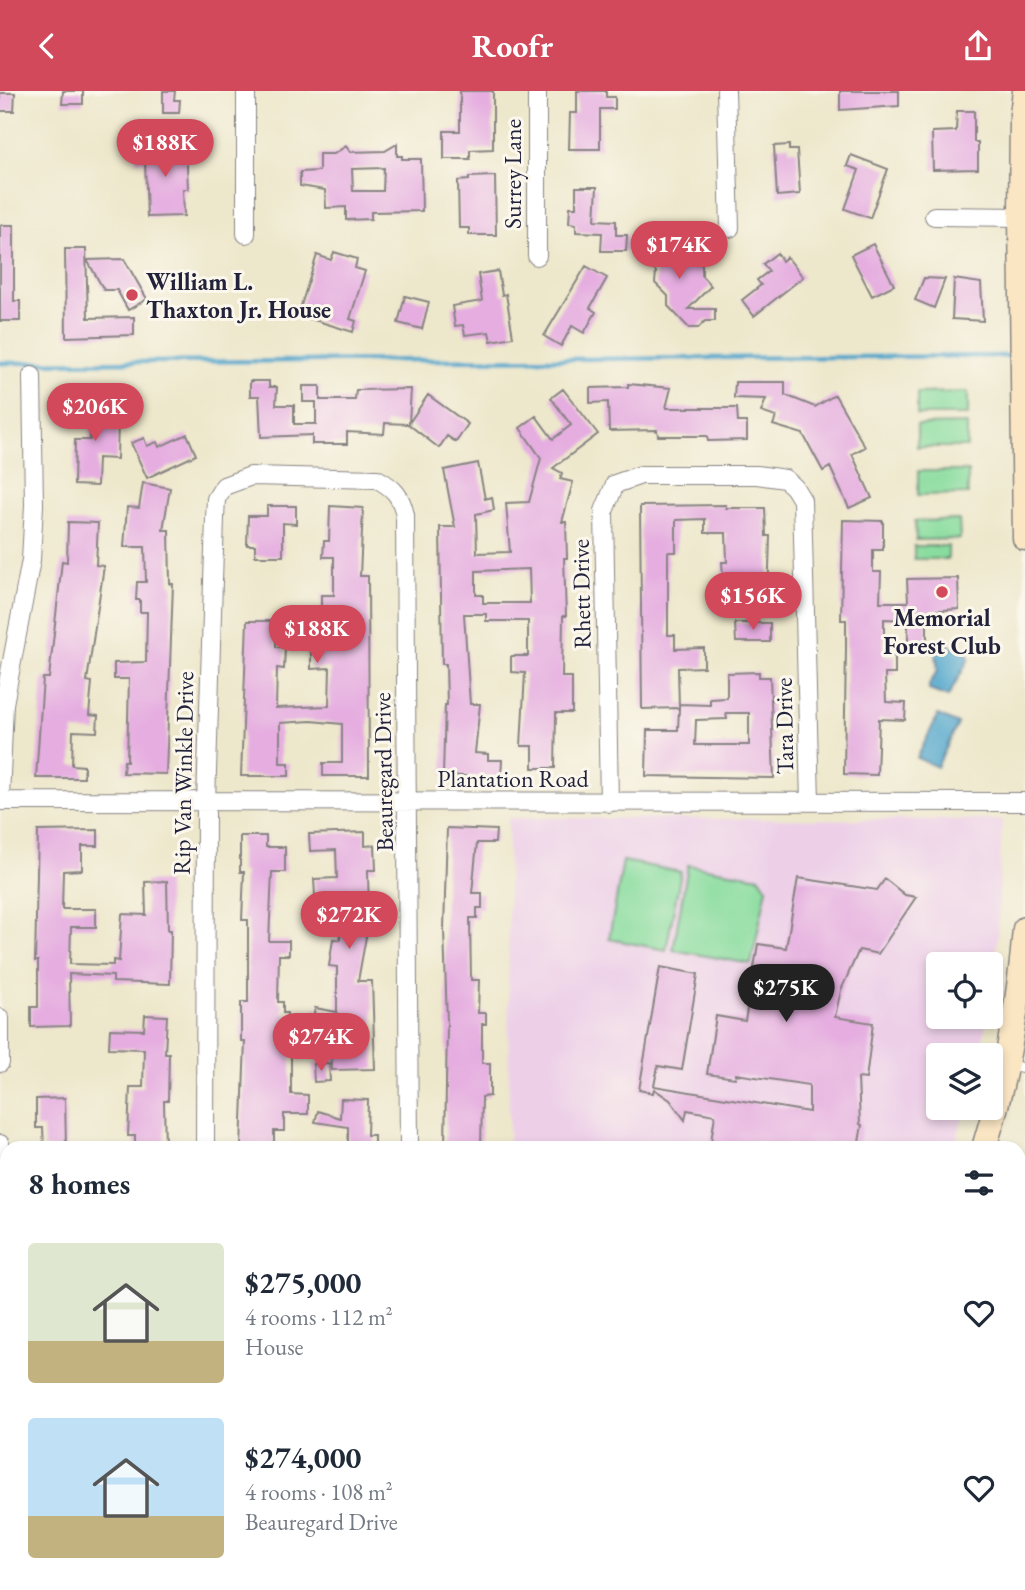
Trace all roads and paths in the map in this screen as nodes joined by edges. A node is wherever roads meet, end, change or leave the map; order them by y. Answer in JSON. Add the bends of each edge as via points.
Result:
{"nodes":[{"id":1,"x":246,"y":91,"type":"edge"},
{"id":2,"x":537,"y":91,"type":"edge"},
{"id":3,"x":726,"y":91,"type":"edge"},
{"id":4,"x":1025,"y":92,"type":"edge"},
{"id":5,"x":934,"y":216,"type":"dead end"},
{"id":6,"x":1023,"y":216,"type":"edge"},
{"id":7,"x":730,"y":228,"type":"dead end"},
{"id":8,"x":246,"y":234,"type":"dead end"},
{"id":9,"x":537,"y":256,"type":"dead end"},
{"id":10,"x":32,"y":376,"type":"dead end"},
{"id":11,"x":711,"y":475,"type":"joint"},
{"id":12,"x":307,"y":477,"type":"joint"},
{"id":13,"x":1025,"y":478,"type":"edge"},
{"id":14,"x":1025,"y":538,"type":"edge"},
{"id":15,"x":0,"y":799,"type":"edge"},
{"id":16,"x":1025,"y":801,"type":"edge"},
{"id":17,"x":408,"y":802,"type":"junction"},
{"id":18,"x":810,"y":802,"type":"junction"},
{"id":19,"x":205,"y":803,"type":"junction"},
{"id":20,"x":609,"y":803,"type":"junction"},
{"id":21,"x":1025,"y":929,"type":"edge"},
{"id":22,"x":0,"y":1018,"type":"edge"},
{"id":23,"x":0,"y":1063,"type":"edge"},
{"id":24,"x":1016,"y":1067,"type":"edge"},
{"id":25,"x":205,"y":1141,"type":"edge"},
{"id":26,"x":409,"y":1141,"type":"edge"},
{"id":27,"x":987,"y":1141,"type":"edge"}],
"edges":[{"from":1,"to":8,"type":"street"},
{"from":2,"to":9,"type":"street","name":"Surrey Lane"},
{"from":3,"to":7,"type":"street"},
{"from":4,"to":6,"type":"street"},
{"from":5,"to":6,"type":"street"},
{"from":6,"to":13,"type":"street"},
{"from":10,"to":15,"type":"street","via":[[31,560],[4,704]]},
{"from":11,"to":18,"type":"street","name":"Tara Drive","via":[[785,479],[802,500]]},
{"from":11,"to":20,"type":"street","name":"Rhett Drive","via":[[628,477],[615,484],[607,496]]},
{"from":12,"to":17,"type":"street","name":"Beauregard Drive","via":[[377,479],[402,498]]},
{"from":12,"to":19,"type":"street","name":"Rip Van Winkle Drive","via":[[237,479],[224,486],[216,499]]},
{"from":13,"to":14,"type":"street"},
{"from":15,"to":19,"type":"street","name":"Plantation Road"},
{"from":16,"to":18,"type":"street","name":"Plantation Road"},
{"from":17,"to":19,"type":"street","name":"Plantation Road"},
{"from":17,"to":20,"type":"street","name":"Plantation Road"},
{"from":17,"to":26,"type":"street","name":"Beauregard Drive"},
{"from":18,"to":20,"type":"street","name":"Plantation Road"},
{"from":19,"to":25,"type":"street","name":"Rip Van Winkle Drive"},
{"from":21,"to":24,"type":"street"},
{"from":22,"to":23,"type":"street"},
{"from":24,"to":27,"type":"street"}]}
